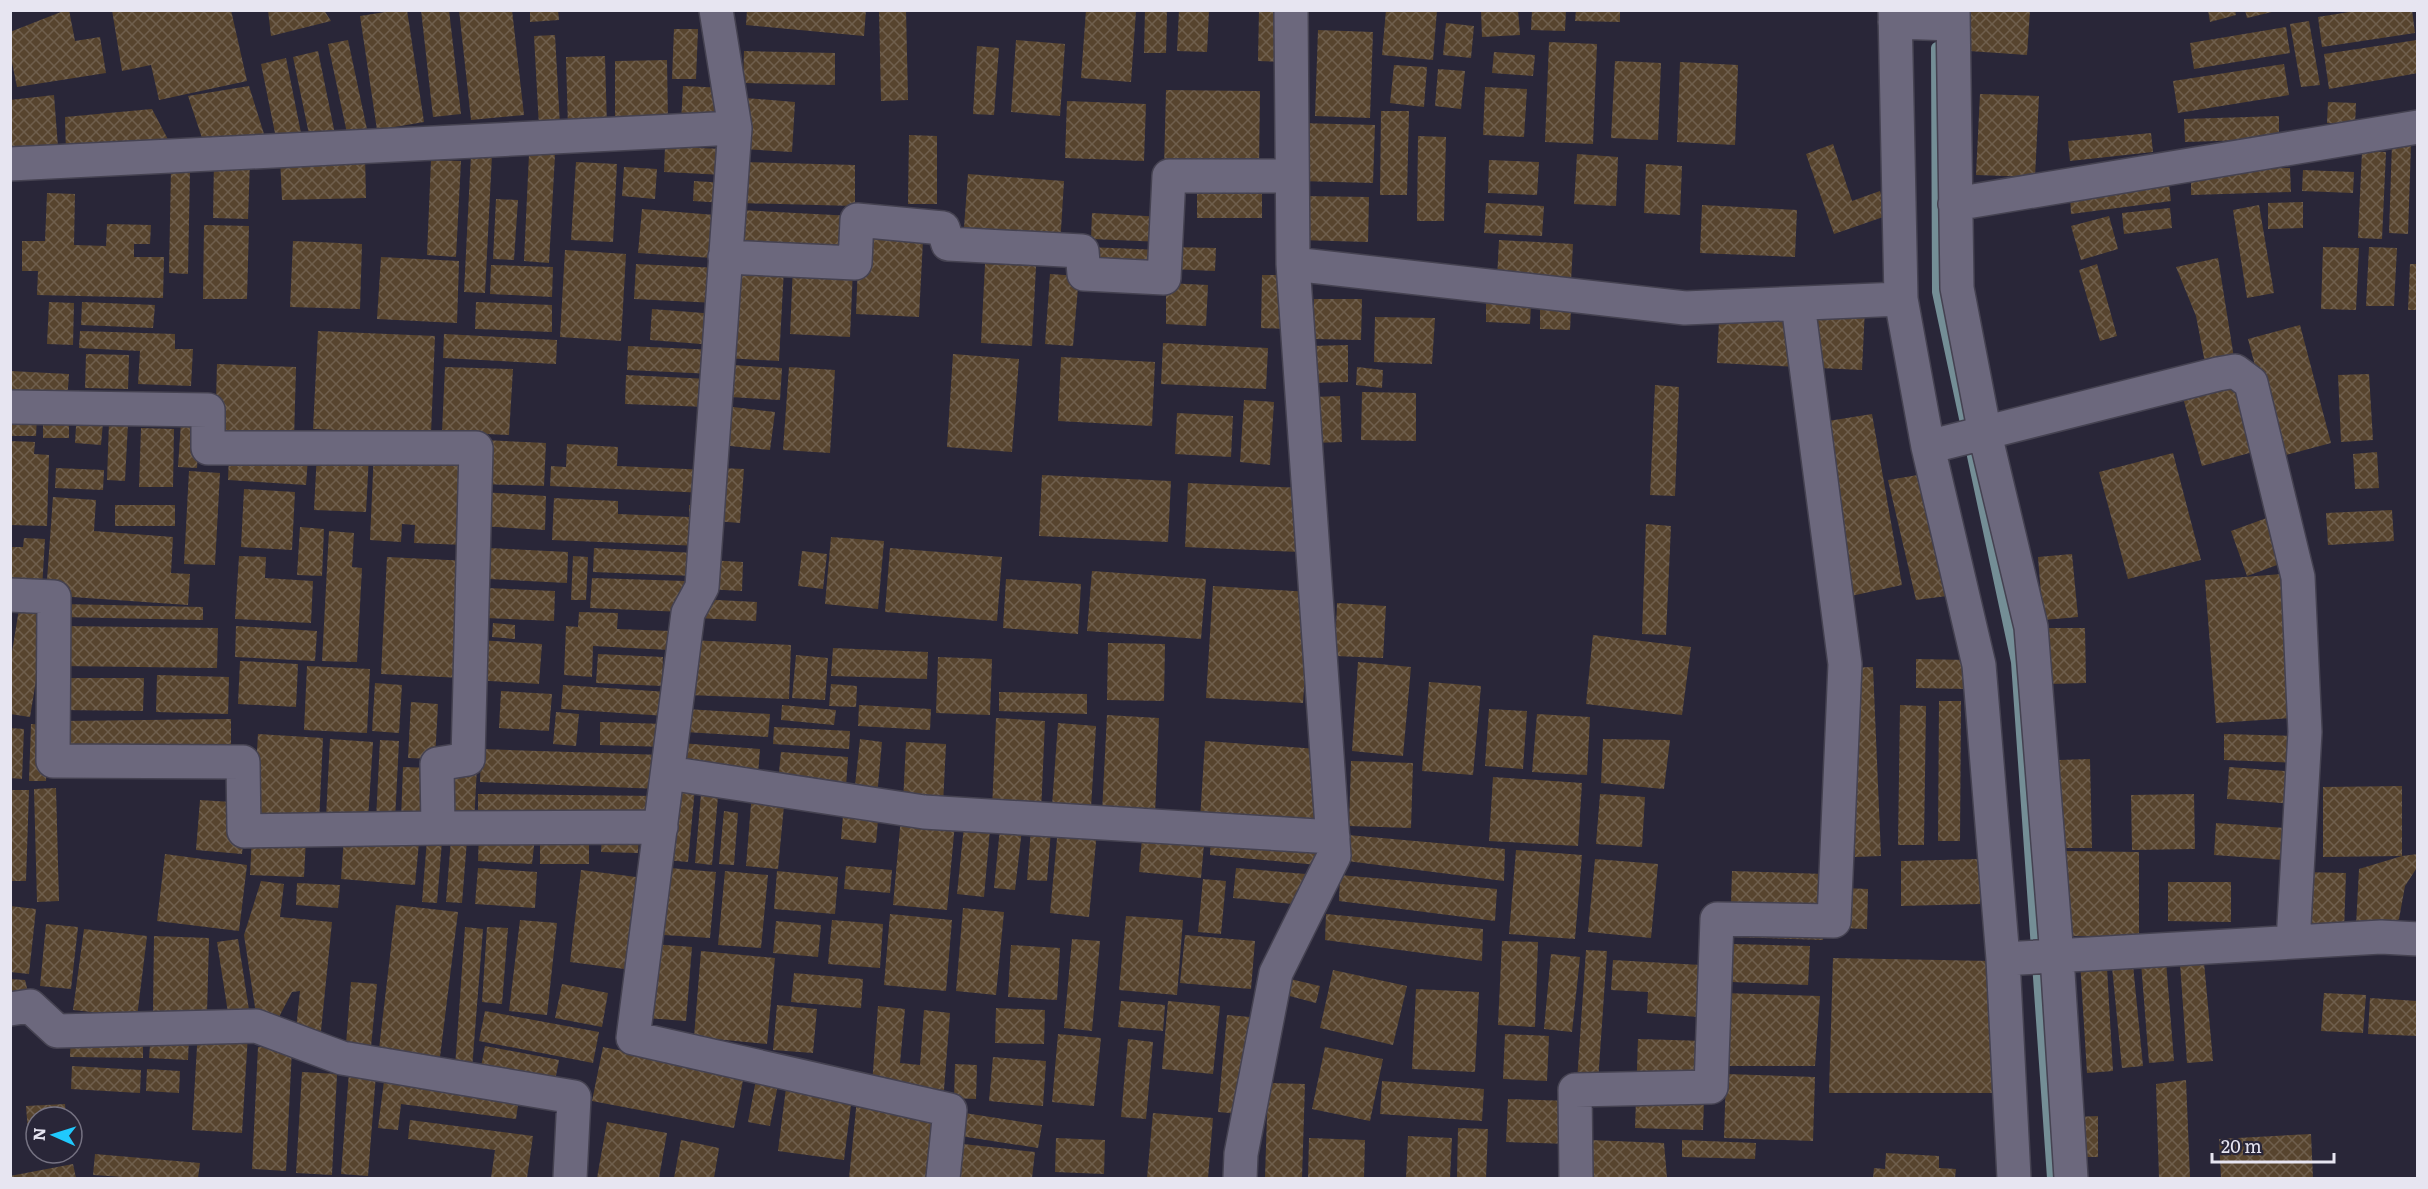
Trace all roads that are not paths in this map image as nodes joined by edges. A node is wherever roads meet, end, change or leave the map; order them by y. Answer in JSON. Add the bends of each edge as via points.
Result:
{"nodes":[{"id":1,"x":716,"y":10,"type":"edge"},
{"id":2,"x":1291,"y":10,"type":"edge"},
{"id":3,"x":1895,"y":16,"type":"edge"},
{"id":4,"x":1953,"y":17,"type":"edge"},
{"id":5,"x":2418,"y":127,"type":"edge"},
{"id":6,"x":735,"y":128,"type":"junction"},
{"id":7,"x":10,"y":164,"type":"edge"},
{"id":8,"x":1292,"y":176,"type":"junction"},
{"id":9,"x":1955,"y":204,"type":"junction"},
{"id":10,"x":725,"y":257,"type":"junction"},
{"id":11,"x":1293,"y":264,"type":"junction"},
{"id":12,"x":1900,"y":299,"type":"junction"},
{"id":13,"x":1798,"y":304,"type":"junction"},
{"id":14,"x":10,"y":407,"type":"edge"},
{"id":15,"x":1985,"y":434,"type":"junction"},
{"id":16,"x":1928,"y":447,"type":"junction"},
{"id":17,"x":10,"y":595,"type":"edge"},
{"id":18,"x":668,"y":772,"type":"junction"},
{"id":19,"x":661,"y":827,"type":"junction"},
{"id":20,"x":438,"y":828,"type":"junction"},
{"id":21,"x":1333,"y":837,"type":"junction"},
{"id":22,"x":2418,"y":939,"type":"edge"},
{"id":23,"x":2293,"y":942,"type":"junction"},
{"id":24,"x":2056,"y":957,"type":"junction"},
{"id":25,"x":2003,"y":959,"type":"junction"},
{"id":26,"x":10,"y":1009,"type":"edge"},
{"id":27,"x":570,"y":1179,"type":"edge"},
{"id":28,"x":943,"y":1179,"type":"edge"},
{"id":29,"x":1240,"y":1179,"type":"edge"},
{"id":30,"x":1576,"y":1179,"type":"edge"},
{"id":31,"x":2014,"y":1179,"type":"edge"},
{"id":32,"x":2071,"y":1179,"type":"edge"}],
"edges":[{"from":1,"to":6,"type":"street"},
{"from":2,"to":8,"type":"street"},
{"from":3,"to":4,"type":"street"},
{"from":3,"to":12,"type":"street"},
{"from":4,"to":9,"type":"street"},
{"from":5,"to":9,"type":"street"},
{"from":6,"to":7,"type":"street"},
{"from":6,"to":10,"type":"street"},
{"from":8,"to":10,"type":"street","via":[[1169,176],[1164,278],[1084,274],[1082,251],[948,244],[943,228],[857,220],[855,263]]},
{"from":8,"to":11,"type":"street"},
{"from":9,"to":15,"type":"street","via":[[1957,288]]},
{"from":10,"to":18,"type":"street","via":[[702,587],[688,613]]},
{"from":11,"to":13,"type":"street","via":[[1686,308]]},
{"from":11,"to":21,"type":"street"},
{"from":12,"to":13,"type":"street"},
{"from":12,"to":16,"type":"street"},
{"from":13,"to":30,"type":"street","via":[[1845,664],[1834,921],[1716,919],[1711,1087],[1575,1090]]},
{"from":14,"to":20,"type":"street","via":[[208,410],[207,448],[476,448],[468,759],[437,764]]},
{"from":15,"to":16,"type":"street"},
{"from":15,"to":23,"type":"street","via":[[2218,374],[2235,371],[2251,383],[2298,577],[2305,732]]},
{"from":15,"to":24,"type":"street","via":[[2031,627]]},
{"from":16,"to":25,"type":"street","via":[[1979,665]]},
{"from":17,"to":20,"type":"street","via":[[54,597],[53,761],[243,762],[244,831]]},
{"from":18,"to":19,"type":"street"},
{"from":18,"to":21,"type":"street","via":[[924,812]]},
{"from":19,"to":20,"type":"street"},
{"from":19,"to":28,"type":"street","via":[[633,1038],[950,1110]]},
{"from":21,"to":29,"type":"street","via":[[1334,855],[1276,973],[1241,1154]]},
{"from":22,"to":23,"type":"street"},
{"from":23,"to":24,"type":"street"},
{"from":24,"to":25,"type":"street"},
{"from":24,"to":32,"type":"street"},
{"from":25,"to":31,"type":"street"},
{"from":26,"to":27,"type":"street","via":[[30,1006],[57,1031],[256,1026],[342,1058],[574,1097]]}]}
